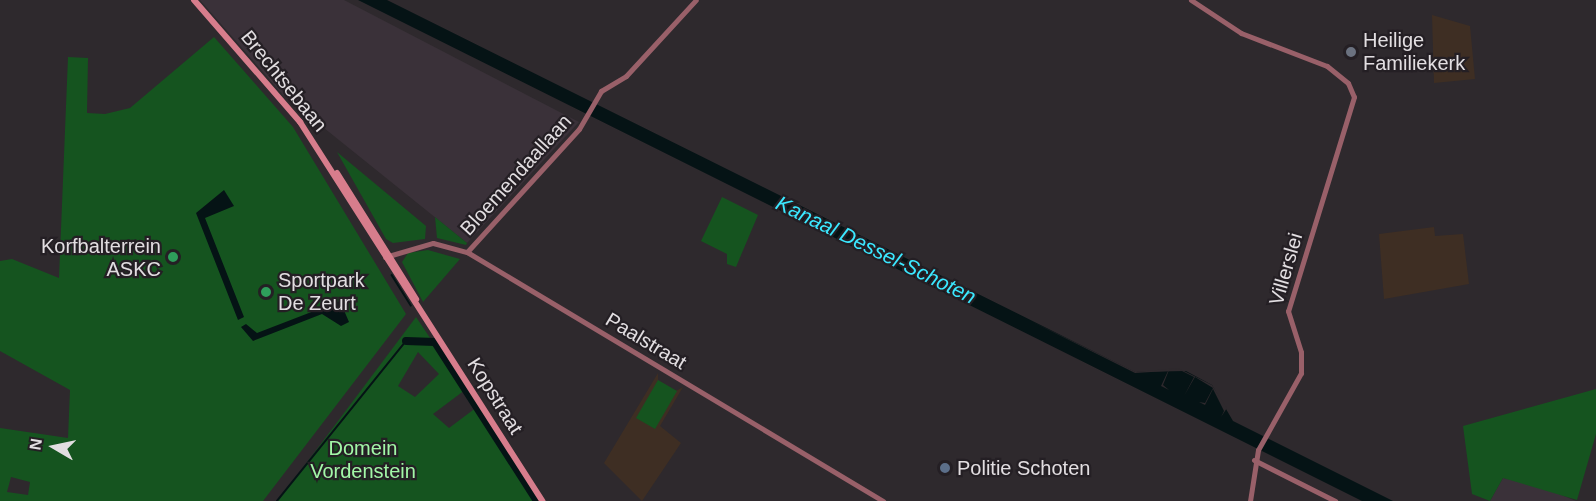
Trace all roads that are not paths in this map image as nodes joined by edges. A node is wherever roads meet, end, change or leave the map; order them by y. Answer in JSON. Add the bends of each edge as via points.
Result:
{"nodes":[{"id":1,"x":194,"y":0,"type":"edge"},
{"id":2,"x":696,"y":0,"type":"edge"},
{"id":3,"x":1191,"y":0,"type":"edge"},
{"id":4,"x":467,"y":252,"type":"junction"},
{"id":5,"x":387,"y":256,"type":"junction"},
{"id":6,"x":1254,"y":460,"type":"junction"},
{"id":7,"x":542,"y":501,"type":"edge"},
{"id":8,"x":883,"y":501,"type":"edge"},
{"id":9,"x":1250,"y":501,"type":"edge"},
{"id":10,"x":1335,"y":501,"type":"edge"}],
"edges":[{"from":1,"to":5,"type":"main road","name":"Brechtsebaan","via":[[300,122]]},
{"from":2,"to":4,"type":"street","name":"Bloemendaallaan","via":[[596,100],[587,116]]},
{"from":3,"to":6,"type":"street","name":"Villerslei","via":[[1241,33],[1322,64],[1350,86],[1352,104],[1288,311],[1301,352],[1300,372]]},
{"from":4,"to":5,"type":"street","name":"Paalstraat","via":[[433,243]]},
{"from":4,"to":8,"type":"street","name":"Paalstraat"},
{"from":5,"to":7,"type":"main road","name":"Kopstraat"},
{"from":6,"to":9,"type":"street","name":"Villerslei"},
{"from":6,"to":10,"type":"street"}]}
